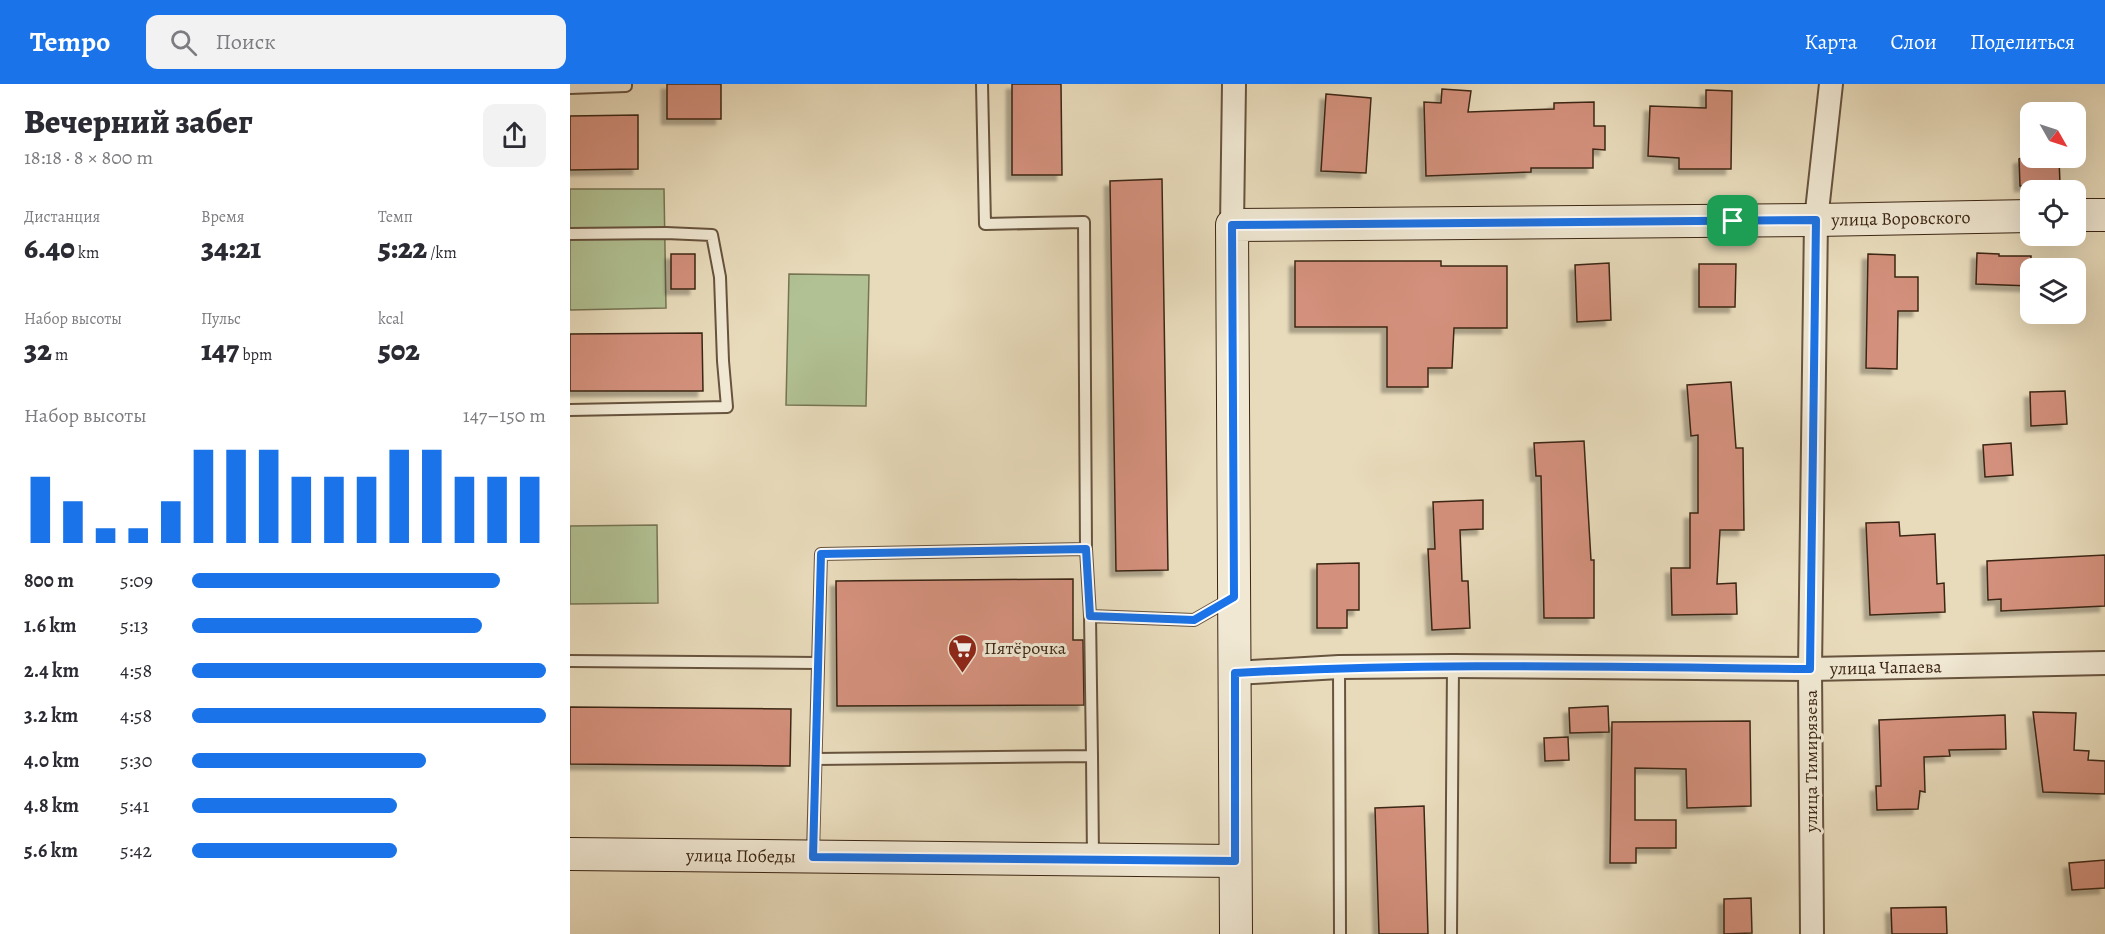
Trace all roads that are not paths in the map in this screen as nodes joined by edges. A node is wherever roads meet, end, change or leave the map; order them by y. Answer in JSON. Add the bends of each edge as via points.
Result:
{"nodes":[{"id":1,"x":626,"y":84,"type":"edge"},
{"id":2,"x":982,"y":84,"type":"edge"},
{"id":3,"x":1234,"y":84,"type":"edge"},
{"id":4,"x":1831,"y":84,"type":"edge"},
{"id":5,"x":570,"y":88,"type":"edge"},
{"id":6,"x":2086,"y":215,"type":"edge"},
{"id":7,"x":2105,"y":215,"type":"edge"},
{"id":8,"x":2020,"y":216,"type":"edge"},
{"id":9,"x":1816,"y":220,"type":"junction"},
{"id":10,"x":1232,"y":225,"type":"junction"},
{"id":11,"x":570,"y":234,"type":"edge"},
{"id":12,"x":570,"y":410,"type":"edge"},
{"id":13,"x":1086,"y":549,"type":"junction"},
{"id":14,"x":1234,"y":597,"type":"junction"},
{"id":15,"x":1090,"y":616,"type":"junction"},
{"id":16,"x":570,"y":661,"type":"edge"},
{"id":17,"x":818,"y":663,"type":"junction"},
{"id":18,"x":2105,"y":663,"type":"edge"},
{"id":19,"x":1453,"y":666,"type":"junction"},
{"id":20,"x":1339,"y":667,"type":"junction"},
{"id":21,"x":1810,"y":669,"type":"junction"},
{"id":22,"x":1235,"y":673,"type":"junction"},
{"id":23,"x":1092,"y":756,"type":"junction"},
{"id":24,"x":816,"y":759,"type":"junction"},
{"id":25,"x":570,"y":854,"type":"edge"},
{"id":26,"x":813,"y":857,"type":"junction"},
{"id":27,"x":1093,"y":859,"type":"junction"},
{"id":28,"x":1235,"y":861,"type":"junction"},
{"id":29,"x":1236,"y":934,"type":"edge"},
{"id":30,"x":1340,"y":934,"type":"edge"},
{"id":31,"x":1451,"y":934,"type":"edge"},
{"id":32,"x":1812,"y":934,"type":"edge"}],
"edges":[{"from":1,"to":5,"type":"lane"},
{"from":2,"to":13,"type":"lane","via":[[985,224],[1084,222]]},
{"from":3,"to":10,"type":"street"},
{"from":4,"to":9,"type":"street","name":"улица Тимирязева"},
{"from":6,"to":7,"type":"street"},
{"from":8,"to":9,"type":"street","name":"улица Воровского"},
{"from":9,"to":10,"type":"street","name":"улица Воровского"},
{"from":9,"to":21,"type":"street","name":"улица Тимирязева"},
{"from":10,"to":14,"type":"street"},
{"from":11,"to":12,"type":"lane","via":[[712,235],[720,277],[727,407]]},
{"from":13,"to":15,"type":"lane"},
{"from":13,"to":17,"type":"lane","via":[[821,554]]},
{"from":14,"to":15,"type":"lane","via":[[1194,620]]},
{"from":14,"to":22,"type":"street"},
{"from":15,"to":23,"type":"lane"},
{"from":16,"to":17,"type":"lane"},
{"from":17,"to":24,"type":"lane"},
{"from":18,"to":21,"type":"street","name":"улица Чапаева"},
{"from":19,"to":20,"type":"street","name":"улица Чапаева"},
{"from":19,"to":21,"type":"street","name":"улица Чапаева"},
{"from":19,"to":31,"type":"lane"},
{"from":20,"to":22,"type":"street","name":"улица Чапаева"},
{"from":20,"to":30,"type":"lane"},
{"from":21,"to":32,"type":"street","name":"улица Тимирязева"},
{"from":22,"to":28,"type":"street"},
{"from":23,"to":24,"type":"lane"},
{"from":23,"to":27,"type":"lane"},
{"from":24,"to":26,"type":"lane"},
{"from":25,"to":26,"type":"street","name":"улица Победы"},
{"from":26,"to":27,"type":"street","name":"улица Победы"},
{"from":27,"to":28,"type":"street","name":"улица Победы"},
{"from":28,"to":29,"type":"street"}]}
